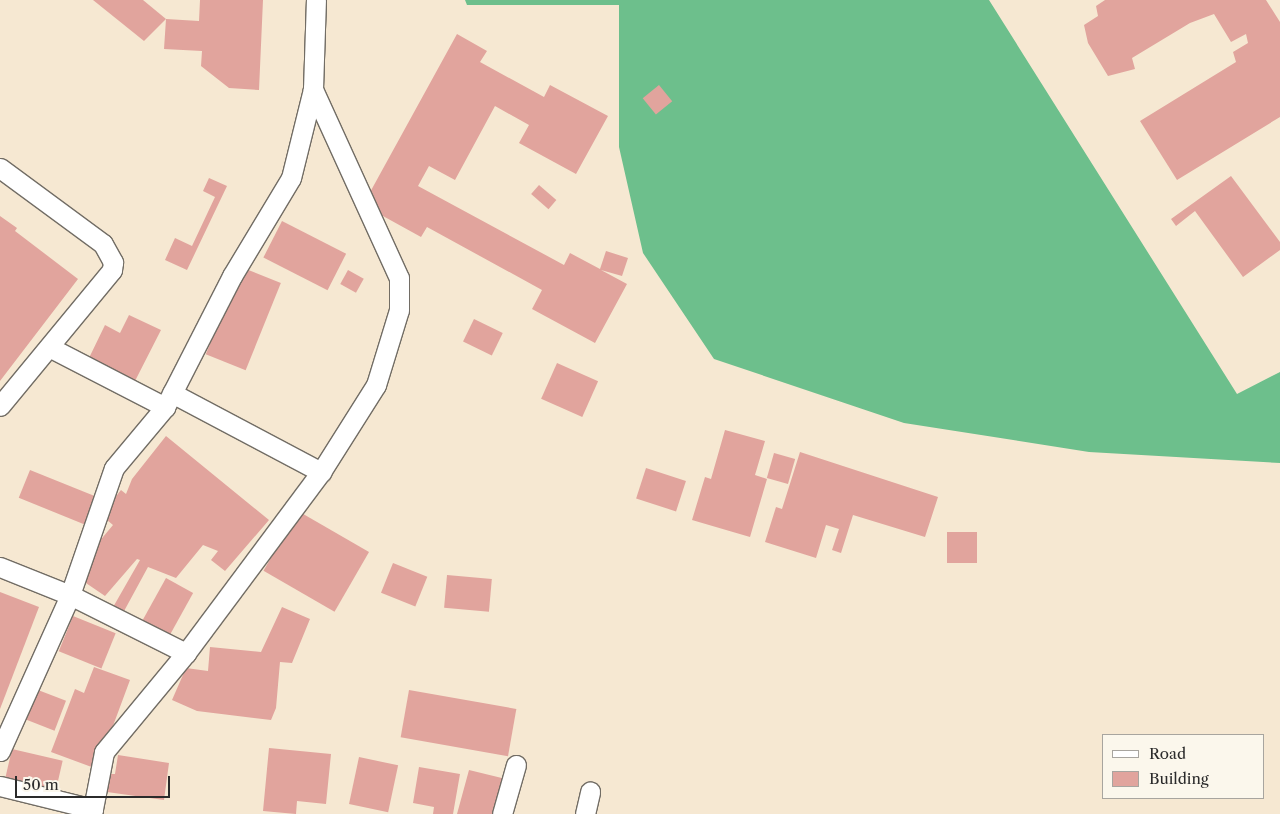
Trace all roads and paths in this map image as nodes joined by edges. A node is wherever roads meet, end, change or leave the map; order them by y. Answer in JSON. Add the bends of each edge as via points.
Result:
{"nodes":[{"id":1,"x":316,"y":0,"type":"edge"},
{"id":2,"x":313,"y":89,"type":"junction"},
{"id":3,"x":0,"y":168,"type":"edge"},
{"id":4,"x":49,"y":347,"type":"junction"},
{"id":5,"x":169,"y":400,"type":"junction"},
{"id":6,"x":0,"y":406,"type":"edge"},
{"id":7,"x":322,"y":472,"type":"junction"},
{"id":8,"x":0,"y":567,"type":"edge"},
{"id":9,"x":70,"y":595,"type":"junction"},
{"id":10,"x":186,"y":653,"type":"junction"},
{"id":11,"x":0,"y":751,"type":"edge"},
{"id":12,"x":516,"y":765,"type":"dead end"},
{"id":13,"x":0,"y":786,"type":"edge"},
{"id":14,"x":590,"y":792,"type":"dead end"},
{"id":15,"x":93,"y":811,"type":"edge"},
{"id":16,"x":502,"y":814,"type":"edge"},
{"id":17,"x":585,"y":814,"type":"edge"}],
"edges":[{"from":1,"to":2,"type":"street"},
{"from":2,"to":5,"type":"street","via":[[290,178],[232,276]]},
{"from":2,"to":7,"type":"street","via":[[399,278],[399,310],[376,385]]},
{"from":3,"to":4,"type":"street","via":[[110,252],[112,270]]},
{"from":4,"to":5,"type":"street"},
{"from":4,"to":6,"type":"street"},
{"from":5,"to":7,"type":"street"},
{"from":5,"to":9,"type":"street","via":[[114,468]]},
{"from":7,"to":10,"type":"street"},
{"from":8,"to":9,"type":"street"},
{"from":9,"to":10,"type":"street"},
{"from":9,"to":11,"type":"street"},
{"from":10,"to":15,"type":"street","via":[[104,752]]},
{"from":12,"to":16,"type":"street"},
{"from":13,"to":15,"type":"street"},
{"from":14,"to":17,"type":"street"}]}
